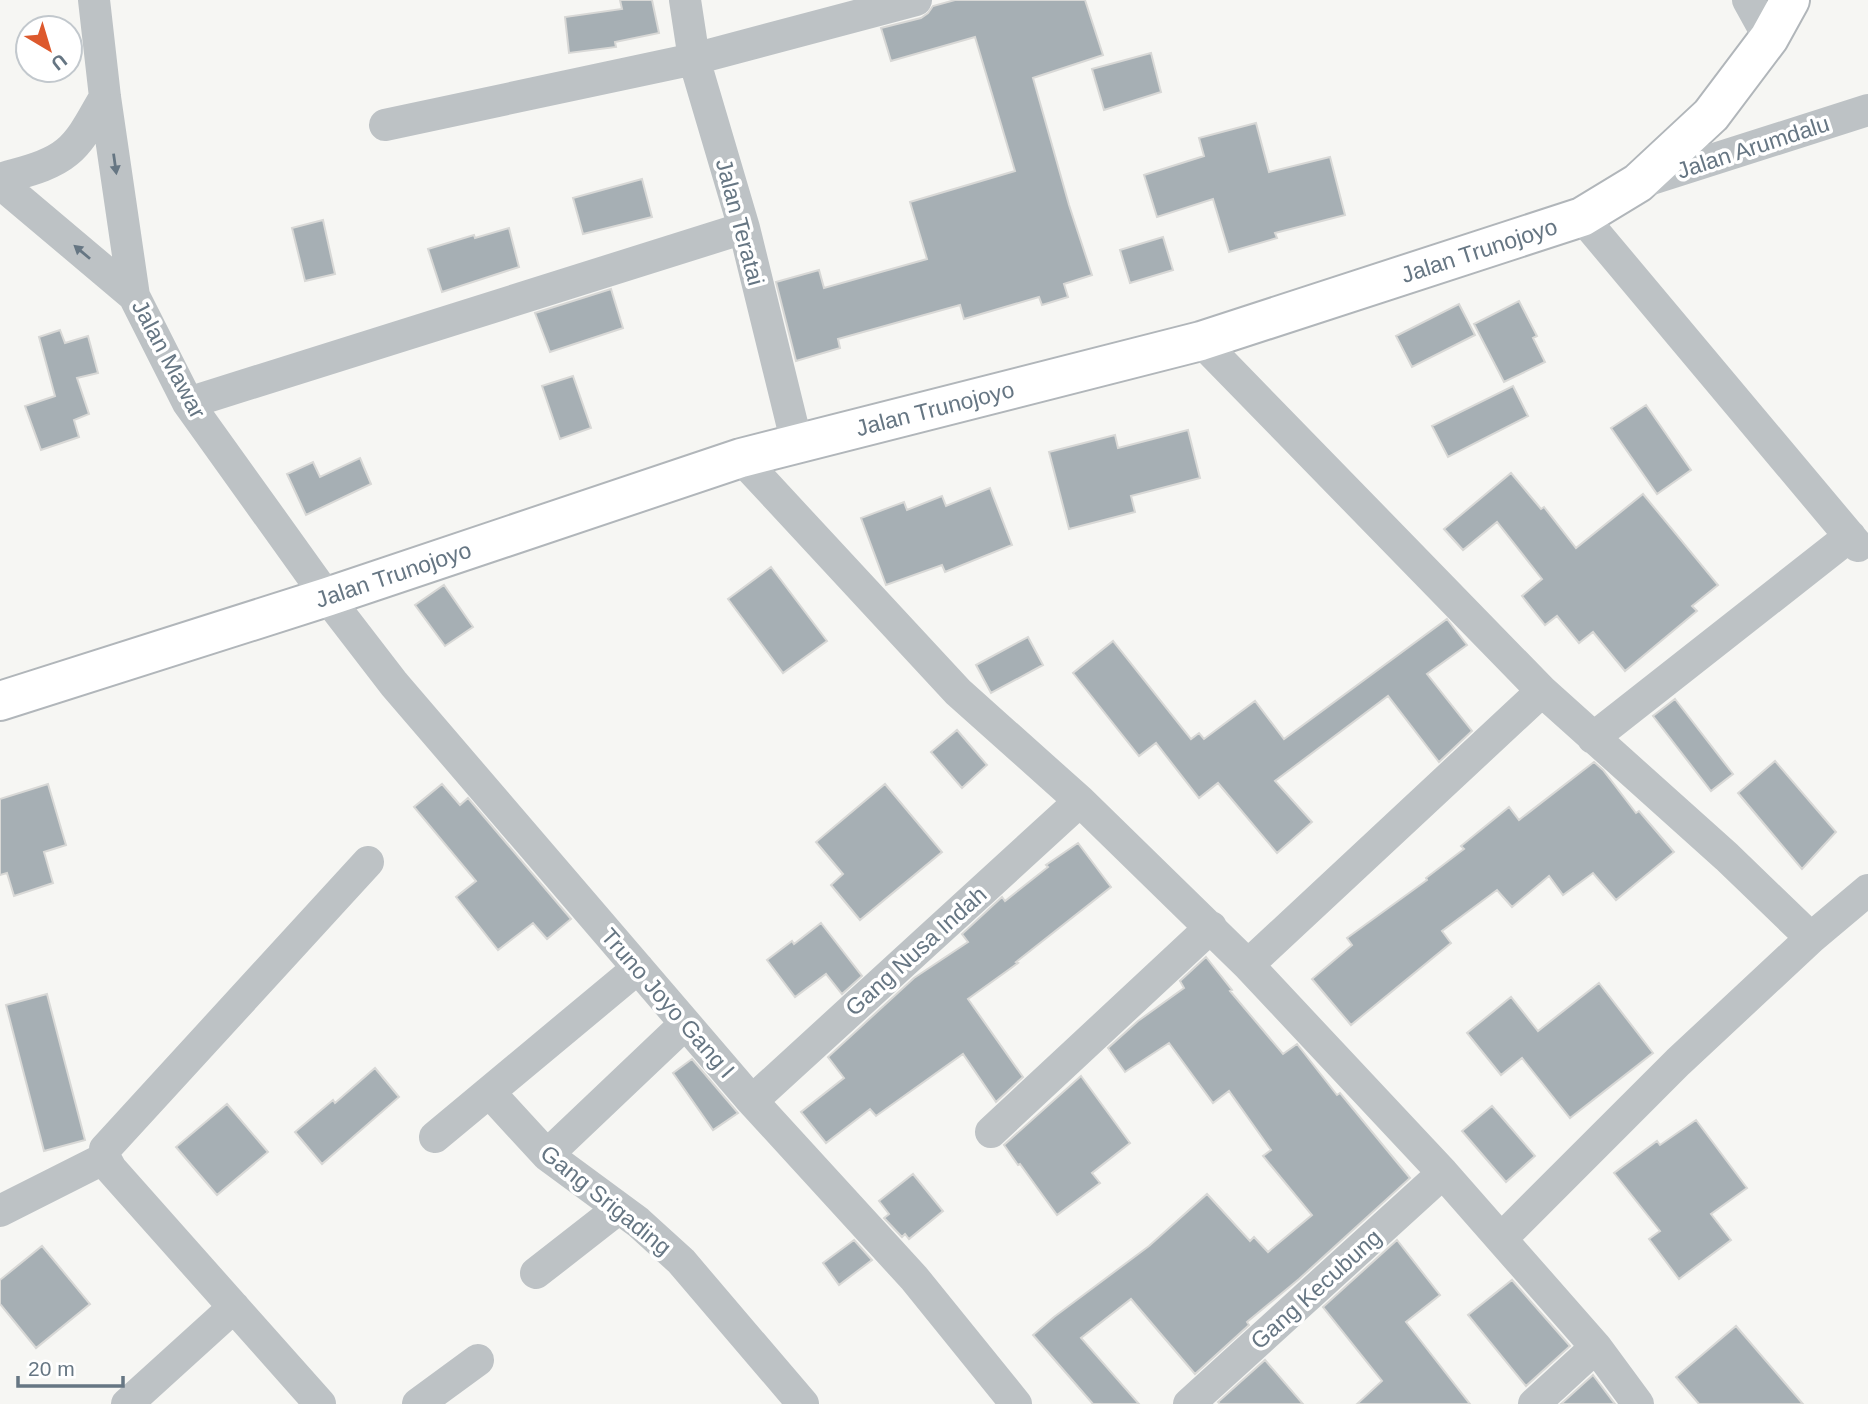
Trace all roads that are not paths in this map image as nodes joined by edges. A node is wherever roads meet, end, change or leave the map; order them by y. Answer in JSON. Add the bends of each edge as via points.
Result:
{"nodes":[{"id":1,"x":94,"y":0,"type":"edge"},
{"id":2,"x":685,"y":0,"type":"edge"},
{"id":3,"x":916,"y":0,"type":"edge"},
{"id":4,"x":1748,"y":0,"type":"edge"},
{"id":5,"x":1790,"y":0,"type":"edge"},
{"id":6,"x":1769,"y":38,"type":"junction"},
{"id":7,"x":694,"y":59,"type":"junction"},
{"id":8,"x":105,"y":97,"type":"junction"},
{"id":9,"x":1868,"y":110,"type":"edge"},
{"id":10,"x":385,"y":125,"type":"dead end"},
{"id":11,"x":0,"y":181,"type":"edge"},
{"id":12,"x":1638,"y":183,"type":"junction"},
{"id":13,"x":1583,"y":217,"type":"junction"},
{"id":14,"x":744,"y":228,"type":"junction"},
{"id":15,"x":134,"y":296,"type":"junction"},
{"id":16,"x":1200,"y":341,"type":"junction"},
{"id":17,"x":188,"y":403,"type":"junction"},
{"id":18,"x":797,"y":444,"type":"junction"},
{"id":19,"x":741,"y":458,"type":"junction"},
{"id":20,"x":1861,"y":545,"type":"edge"},
{"id":21,"x":327,"y":597,"type":"junction"},
{"id":22,"x":1542,"y":691,"type":"junction"},
{"id":23,"x":0,"y":701,"type":"edge"},
{"id":24,"x":1593,"y":738,"type":"junction"},
{"id":25,"x":1080,"y":801,"type":"junction"},
{"id":26,"x":368,"y":862,"type":"dead end"},
{"id":27,"x":1868,"y":890,"type":"edge"},
{"id":28,"x":1211,"y":927,"type":"junction"},
{"id":29,"x":1811,"y":938,"type":"junction"},
{"id":30,"x":1248,"y":965,"type":"junction"},
{"id":31,"x":638,"y":968,"type":"junction"},
{"id":32,"x":685,"y":1024,"type":"junction"},
{"id":33,"x":490,"y":1093,"type":"junction"},
{"id":34,"x":752,"y":1101,"type":"junction"},
{"id":35,"x":991,"y":1132,"type":"dead end"},
{"id":36,"x":435,"y":1137,"type":"dead end"},
{"id":37,"x":547,"y":1155,"type":"junction"},
{"id":38,"x":105,"y":1158,"type":"junction"},
{"id":39,"x":1443,"y":1173,"type":"junction"},
{"id":40,"x":618,"y":1209,"type":"junction"},
{"id":41,"x":0,"y":1211,"type":"edge"},
{"id":42,"x":1502,"y":1238,"type":"junction"},
{"id":43,"x":536,"y":1273,"type":"dead end"},
{"id":44,"x":234,"y":1307,"type":"junction"},
{"id":45,"x":1596,"y":1347,"type":"junction"},
{"id":46,"x":478,"y":1360,"type":"dead end"},
{"id":47,"x":127,"y":1404,"type":"edge"},
{"id":48,"x":320,"y":1404,"type":"edge"},
{"id":49,"x":418,"y":1404,"type":"edge"},
{"id":50,"x":803,"y":1404,"type":"edge"},
{"id":51,"x":1016,"y":1404,"type":"edge"},
{"id":52,"x":1189,"y":1404,"type":"edge"},
{"id":53,"x":1534,"y":1404,"type":"edge"},
{"id":54,"x":1638,"y":1404,"type":"edge"}],
"edges":[{"from":1,"to":8,"type":"street","name":"Jalan Mawar"},
{"from":2,"to":7,"type":"street","name":"Jalan Teratai"},
{"from":3,"to":7,"type":"street"},
{"from":4,"to":6,"type":"street"},
{"from":5,"to":6,"type":"main road","name":"Jalan Trunojoyo"},
{"from":6,"to":12,"type":"main road","name":"Jalan Trunojoyo","via":[[1711,115]]},
{"from":7,"to":10,"type":"street"},
{"from":7,"to":14,"type":"street","name":"Jalan Teratai"},
{"from":8,"to":11,"type":"street","via":[[67,152]]},
{"from":8,"to":15,"type":"street","name":"Jalan Mawar","one_way":true},
{"from":9,"to":12,"type":"street","name":"Jalan Arumdalu"},
{"from":15,"to":11,"type":"street","one_way":true},
{"from":12,"to":13,"type":"main road","name":"Jalan Trunojoyo"},
{"from":13,"to":16,"type":"main road","name":"Jalan Trunojoyo"},
{"from":13,"to":20,"type":"street"},
{"from":14,"to":17,"type":"street"},
{"from":14,"to":18,"type":"street","name":"Jalan Teratai"},
{"from":15,"to":17,"type":"street","name":"Jalan Mawar"},
{"from":16,"to":18,"type":"main road","name":"Jalan Trunojoyo"},
{"from":16,"to":22,"type":"street"},
{"from":17,"to":21,"type":"street","name":"Jalan Mawar"},
{"from":18,"to":19,"type":"main road","name":"Jalan Trunojoyo"},
{"from":19,"to":21,"type":"main road","name":"Jalan Trunojoyo"},
{"from":19,"to":25,"type":"street","via":[[958,692]]},
{"from":20,"to":24,"type":"street"},
{"from":21,"to":23,"type":"main road","name":"Jalan Trunojoyo"},
{"from":21,"to":31,"type":"street","name":"Truno Joyo Gang I","via":[[394,684]]},
{"from":22,"to":24,"type":"street"},
{"from":22,"to":30,"type":"street"},
{"from":24,"to":29,"type":"street"},
{"from":25,"to":28,"type":"street"},
{"from":25,"to":34,"type":"street","name":"Gang Nusa Indah"},
{"from":26,"to":38,"type":"street","via":[[105,1149]]},
{"from":27,"to":29,"type":"street"},
{"from":28,"to":30,"type":"street"},
{"from":28,"to":35,"type":"street"},
{"from":29,"to":42,"type":"street","via":[[1678,1062]]},
{"from":30,"to":39,"type":"street"},
{"from":31,"to":32,"type":"street","name":"Truno Joyo Gang I"},
{"from":31,"to":33,"type":"street"},
{"from":32,"to":34,"type":"street","name":"Truno Joyo Gang I"},
{"from":32,"to":37,"type":"street"},
{"from":33,"to":36,"type":"street"},
{"from":33,"to":37,"type":"street","name":"Gang Srigading"},
{"from":34,"to":51,"type":"street","name":"Truno Joyo Gang I","via":[[914,1278]]},
{"from":37,"to":40,"type":"street","name":"Gang Srigading"},
{"from":38,"to":41,"type":"street"},
{"from":38,"to":44,"type":"street"},
{"from":39,"to":42,"type":"street"},
{"from":39,"to":52,"type":"street","name":"Gang Kecubung"},
{"from":40,"to":43,"type":"street"},
{"from":40,"to":50,"type":"street","name":"Gang Srigading","via":[[681,1261]]},
{"from":42,"to":45,"type":"street"},
{"from":44,"to":47,"type":"street"},
{"from":44,"to":48,"type":"street"},
{"from":45,"to":53,"type":"street"},
{"from":45,"to":54,"type":"street"},
{"from":46,"to":49,"type":"street"}]}
